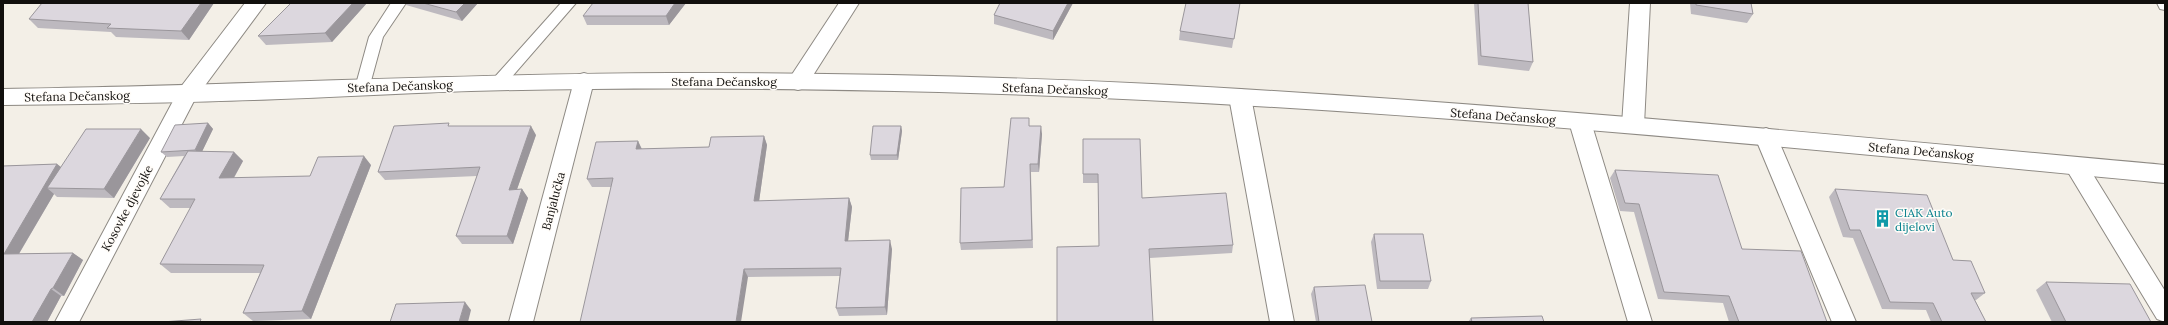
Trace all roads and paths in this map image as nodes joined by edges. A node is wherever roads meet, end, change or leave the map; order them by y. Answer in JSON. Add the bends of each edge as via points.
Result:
{"nodes":[{"id":1,"x":256,"y":3,"type":"edge"},
{"id":2,"x":399,"y":3,"type":"edge"},
{"id":3,"x":569,"y":3,"type":"edge"},
{"id":4,"x":849,"y":3,"type":"edge"},
{"id":5,"x":1640,"y":3,"type":"edge"},
{"id":6,"x":584,"y":81,"type":"junction"},
{"id":7,"x":798,"y":82,"type":"junction"},
{"id":8,"x":498,"y":83,"type":"junction"},
{"id":9,"x":363,"y":88,"type":"junction"},
{"id":10,"x":187,"y":94,"type":"junction"},
{"id":11,"x":3,"y":97,"type":"edge"},
{"id":12,"x":1240,"y":97,"type":"junction"},
{"id":13,"x":1580,"y":122,"type":"junction"},
{"id":14,"x":1632,"y":125,"type":"junction"},
{"id":15,"x":1766,"y":137,"type":"junction"},
{"id":16,"x":2076,"y":166,"type":"junction"},
{"id":17,"x":2165,"y":174,"type":"edge"},
{"id":18,"x":2165,"y":312,"type":"edge"},
{"id":19,"x":67,"y":322,"type":"edge"},
{"id":20,"x":521,"y":322,"type":"edge"},
{"id":21,"x":1282,"y":322,"type":"edge"},
{"id":22,"x":1640,"y":322,"type":"edge"},
{"id":23,"x":1844,"y":322,"type":"edge"}],
"edges":[{"from":1,"to":10,"type":"main road","name":"Kosovke djevojke"},
{"from":2,"to":9,"type":"lane","via":[[376,37]]},
{"from":3,"to":8,"type":"lane"},
{"from":4,"to":7,"type":"main road"},
{"from":5,"to":14,"type":"main road"},
{"from":6,"to":7,"type":"main road","name":"Stefana Dečanskog"},
{"from":6,"to":8,"type":"main road","name":"Stefana Dečanskog"},
{"from":6,"to":20,"type":"main road","name":"Banjalučka"},
{"from":7,"to":12,"type":"main road","name":"Stefana Dečanskog","via":[[1001,86]]},
{"from":8,"to":9,"type":"main road","name":"Stefana Dečanskog"},
{"from":9,"to":10,"type":"main road","name":"Stefana Dečanskog"},
{"from":10,"to":11,"type":"main road","name":"Stefana Dečanskog"},
{"from":10,"to":19,"type":"main road","name":"Kosovke djevojke"},
{"from":12,"to":13,"type":"main road","name":"Stefana Dečanskog"},
{"from":12,"to":21,"type":"main road"},
{"from":13,"to":14,"type":"main road","name":"Stefana Dečanskog"},
{"from":13,"to":22,"type":"main road"},
{"from":14,"to":15,"type":"main road","name":"Stefana Dečanskog"},
{"from":15,"to":16,"type":"main road","name":"Stefana Dečanskog"},
{"from":15,"to":23,"type":"main road"},
{"from":16,"to":17,"type":"main road","name":"Stefana Dečanskog"},
{"from":16,"to":18,"type":"main road"}]}
